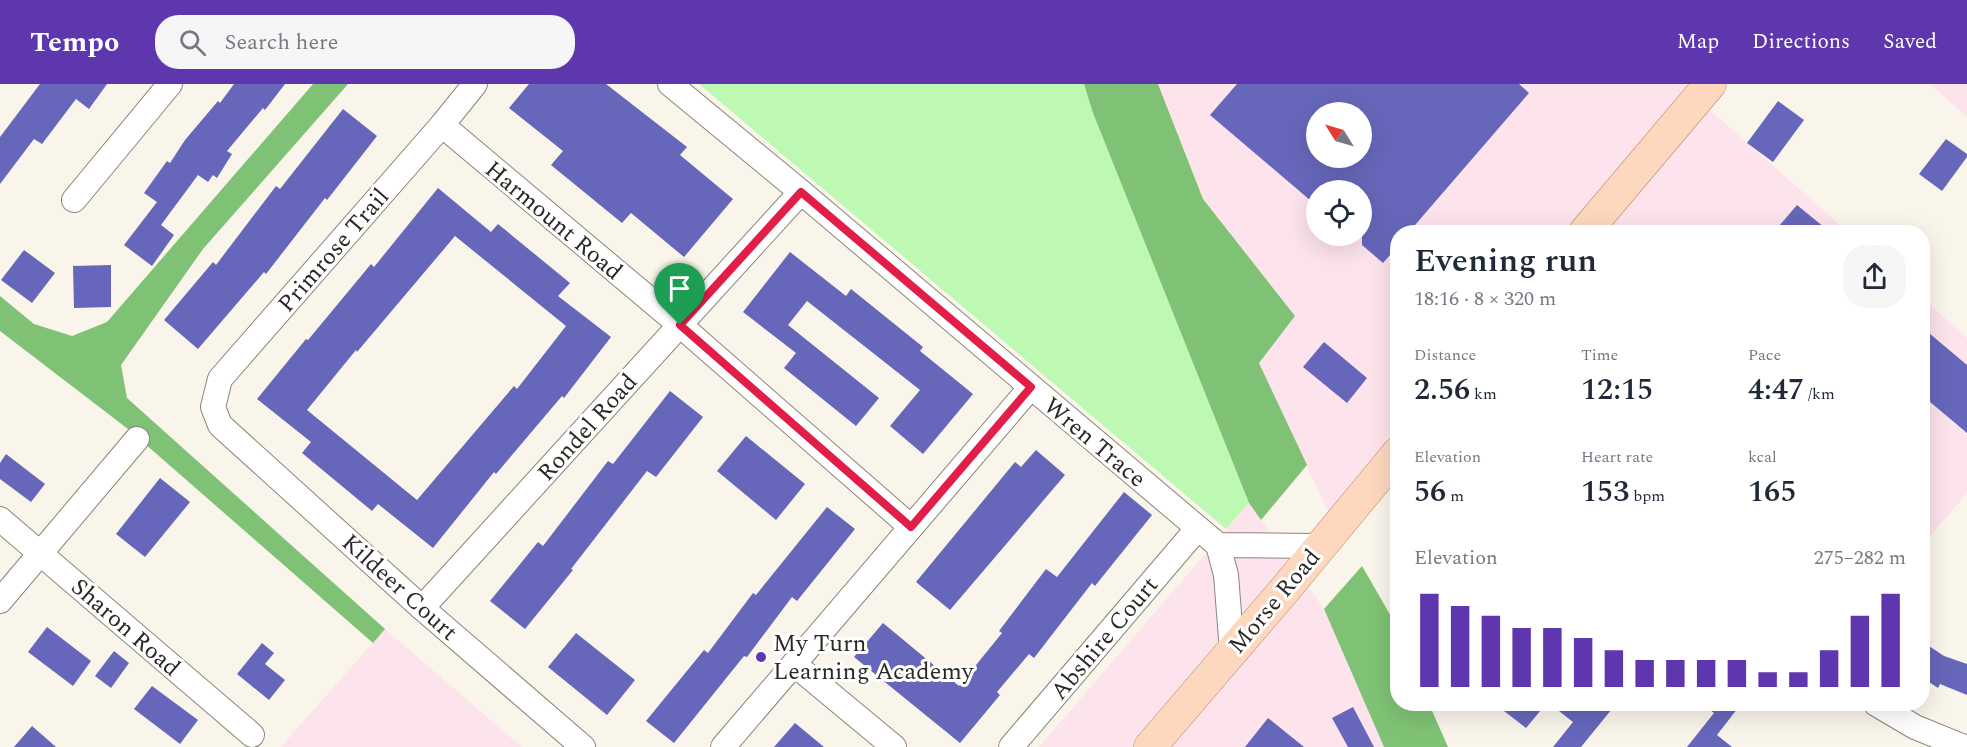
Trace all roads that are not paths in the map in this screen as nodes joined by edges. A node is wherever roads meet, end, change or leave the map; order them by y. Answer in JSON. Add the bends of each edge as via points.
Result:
{"nodes":[{"id":1,"x":170,"y":84,"type":"edge"},
{"id":2,"x":476,"y":84,"type":"edge"},
{"id":3,"x":670,"y":84,"type":"edge"},
{"id":4,"x":1710,"y":84,"type":"edge"},
{"id":5,"x":442,"y":125,"type":"junction"},
{"id":6,"x":801,"y":192,"type":"junction"},
{"id":7,"x":74,"y":200,"type":"dead end"},
{"id":8,"x":1591,"y":225,"type":"edge"},
{"id":9,"x":680,"y":325,"type":"junction"},
{"id":10,"x":1031,"y":387,"type":"junction"},
{"id":11,"x":220,"y":426,"type":"joint"},
{"id":12,"x":137,"y":439,"type":"dead end"},
{"id":13,"x":1390,"y":463,"type":"edge"},
{"id":14,"x":0,"y":519,"type":"edge"},
{"id":15,"x":911,"y":527,"type":"junction"},
{"id":16,"x":1197,"y":529,"type":"junction"},
{"id":17,"x":1218,"y":545,"type":"junction"},
{"id":18,"x":1320,"y":546,"type":"junction"},
{"id":19,"x":40,"y":553,"type":"junction"},
{"id":20,"x":0,"y":601,"type":"edge"},
{"id":21,"x":422,"y":608,"type":"junction"},
{"id":22,"x":1232,"y":651,"type":"junction"},
{"id":23,"x":794,"y":664,"type":"junction"},
{"id":24,"x":1888,"y":711,"type":"edge"},
{"id":25,"x":252,"y":735,"type":"dead end"},
{"id":26,"x":583,"y":747,"type":"edge"},
{"id":27,"x":723,"y":747,"type":"edge"},
{"id":28,"x":894,"y":747,"type":"edge"},
{"id":29,"x":1011,"y":747,"type":"edge"},
{"id":30,"x":1149,"y":747,"type":"edge"},
{"id":31,"x":1964,"y":747,"type":"edge"}],
"edges":[{"from":1,"to":7,"type":"street"},
{"from":2,"to":5,"type":"street","name":"Primrose Trail"},
{"from":3,"to":6,"type":"street","name":"Wren Trace"},
{"from":4,"to":8,"type":"main road"},
{"from":5,"to":9,"type":"street","name":"Harmount Road"},
{"from":5,"to":11,"type":"street","name":"Primrose Trail","via":[[220,379],[213,407]]},
{"from":6,"to":9,"type":"street","name":"Rondel Road"},
{"from":6,"to":10,"type":"street","name":"Wren Trace"},
{"from":9,"to":15,"type":"street","name":"Harmount Road"},
{"from":9,"to":21,"type":"street","name":"Rondel Road"},
{"from":10,"to":15,"type":"street"},
{"from":10,"to":16,"type":"street","name":"Wren Trace"},
{"from":11,"to":21,"type":"street","name":"Kildeer Court"},
{"from":12,"to":19,"type":"street"},
{"from":13,"to":18,"type":"main road","name":"Morse Road"},
{"from":14,"to":19,"type":"street","name":"Sharon Road"},
{"from":15,"to":23,"type":"street"},
{"from":16,"to":17,"type":"street","name":"Wren Trace"},
{"from":16,"to":29,"type":"street","name":"Abshire Court"},
{"from":17,"to":18,"type":"street"},
{"from":17,"to":22,"type":"street","via":[[1226,575]]},
{"from":18,"to":22,"type":"main road","name":"Morse Road"},
{"from":19,"to":20,"type":"street"},
{"from":19,"to":25,"type":"street","name":"Sharon Road"},
{"from":21,"to":26,"type":"street","name":"Kildeer Court"},
{"from":22,"to":30,"type":"main road","name":"Morse Road"},
{"from":23,"to":27,"type":"street"},
{"from":23,"to":28,"type":"street"},
{"from":24,"to":31,"type":"street"}]}
